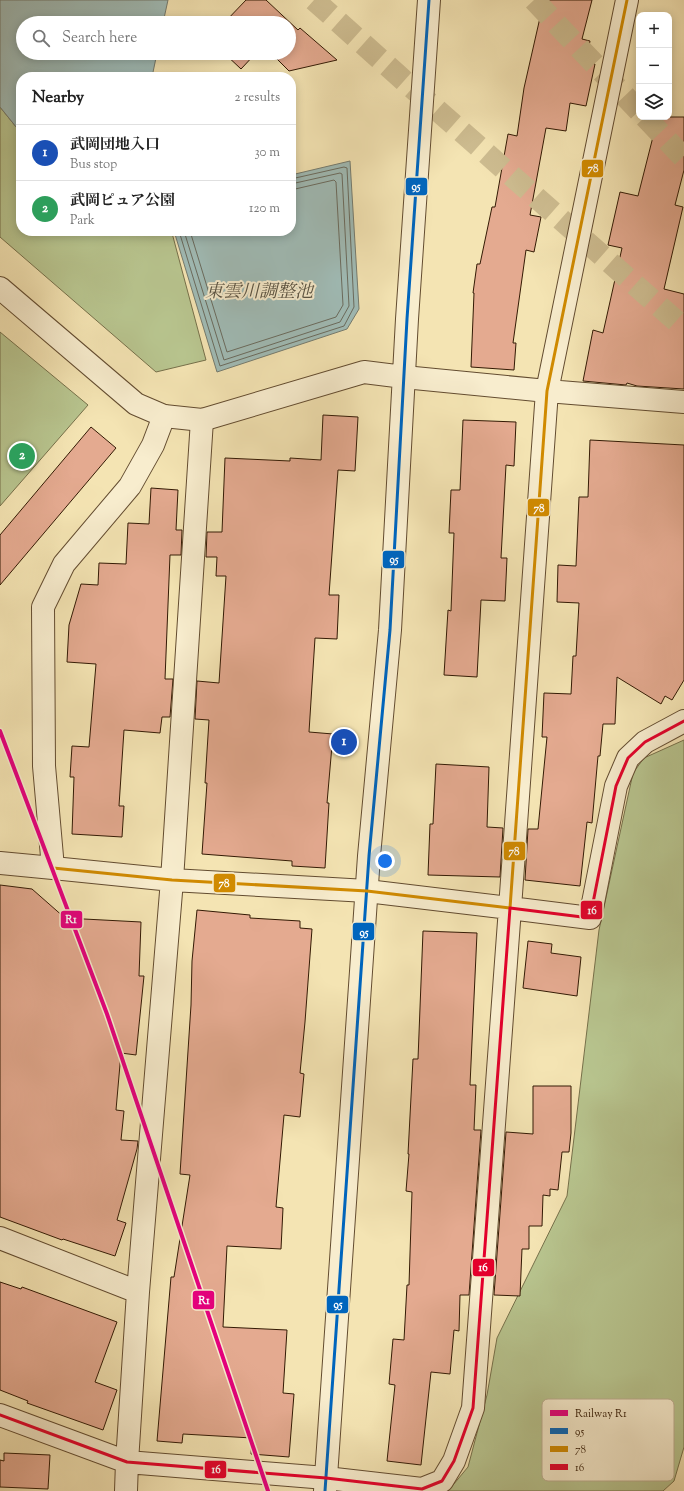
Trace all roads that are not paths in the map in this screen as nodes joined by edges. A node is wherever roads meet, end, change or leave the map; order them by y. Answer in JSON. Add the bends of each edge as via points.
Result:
{"nodes":[{"id":1,"x":429,"y":0,"type":"edge"},
{"id":2,"x":627,"y":0,"type":"edge"},
{"id":3,"x":0,"y":288,"type":"edge"},
{"id":4,"x":404,"y":377,"type":"junction"},
{"id":5,"x":547,"y":392,"type":"junction"},
{"id":6,"x":684,"y":402,"type":"edge"},
{"id":7,"x":164,"y":416,"type":"junction"},
{"id":8,"x":202,"y":420,"type":"junction"},
{"id":9,"x":684,"y":721,"type":"edge"},
{"id":10,"x":0,"y":863,"type":"edge"},
{"id":11,"x":53,"y":868,"type":"junction"},
{"id":12,"x":172,"y":880,"type":"junction"},
{"id":13,"x":367,"y":891,"type":"junction"},
{"id":14,"x":510,"y":908,"type":"junction"},
{"id":15,"x":0,"y":1238,"type":"edge"},
{"id":16,"x":138,"y":1292,"type":"junction"},
{"id":17,"x":0,"y":1415,"type":"edge"},
{"id":18,"x":127,"y":1462,"type":"junction"},
{"id":19,"x":326,"y":1485,"type":"edge"},
{"id":20,"x":126,"y":1491,"type":"edge"}],
"edges":[{"from":1,"to":4,"type":"street"},
{"from":2,"to":5,"type":"street"},
{"from":3,"to":7,"type":"street","via":[[136,404]]},
{"from":4,"to":5,"type":"street"},
{"from":4,"to":8,"type":"street","via":[[364,372]]},
{"from":4,"to":13,"type":"street","via":[[390,630]]},
{"from":5,"to":6,"type":"street"},
{"from":5,"to":14,"type":"street"},
{"from":7,"to":8,"type":"street"},
{"from":7,"to":11,"type":"street","via":[[154,442],[130,486],[64,564],[43,607],[44,766]]},
{"from":8,"to":12,"type":"street"},
{"from":9,"to":14,"type":"street","via":[[645,742],[628,758],[616,786],[590,918]]},
{"from":10,"to":11,"type":"street"},
{"from":11,"to":12,"type":"street"},
{"from":12,"to":13,"type":"street"},
{"from":12,"to":16,"type":"street"},
{"from":13,"to":14,"type":"street"},
{"from":13,"to":19,"type":"street"},
{"from":14,"to":19,"type":"street","via":[[472,1408],[454,1461],[442,1481],[422,1490]]},
{"from":15,"to":16,"type":"street"},
{"from":16,"to":18,"type":"street"},
{"from":17,"to":18,"type":"street"},
{"from":18,"to":19,"type":"street"},
{"from":18,"to":20,"type":"street"}]}
